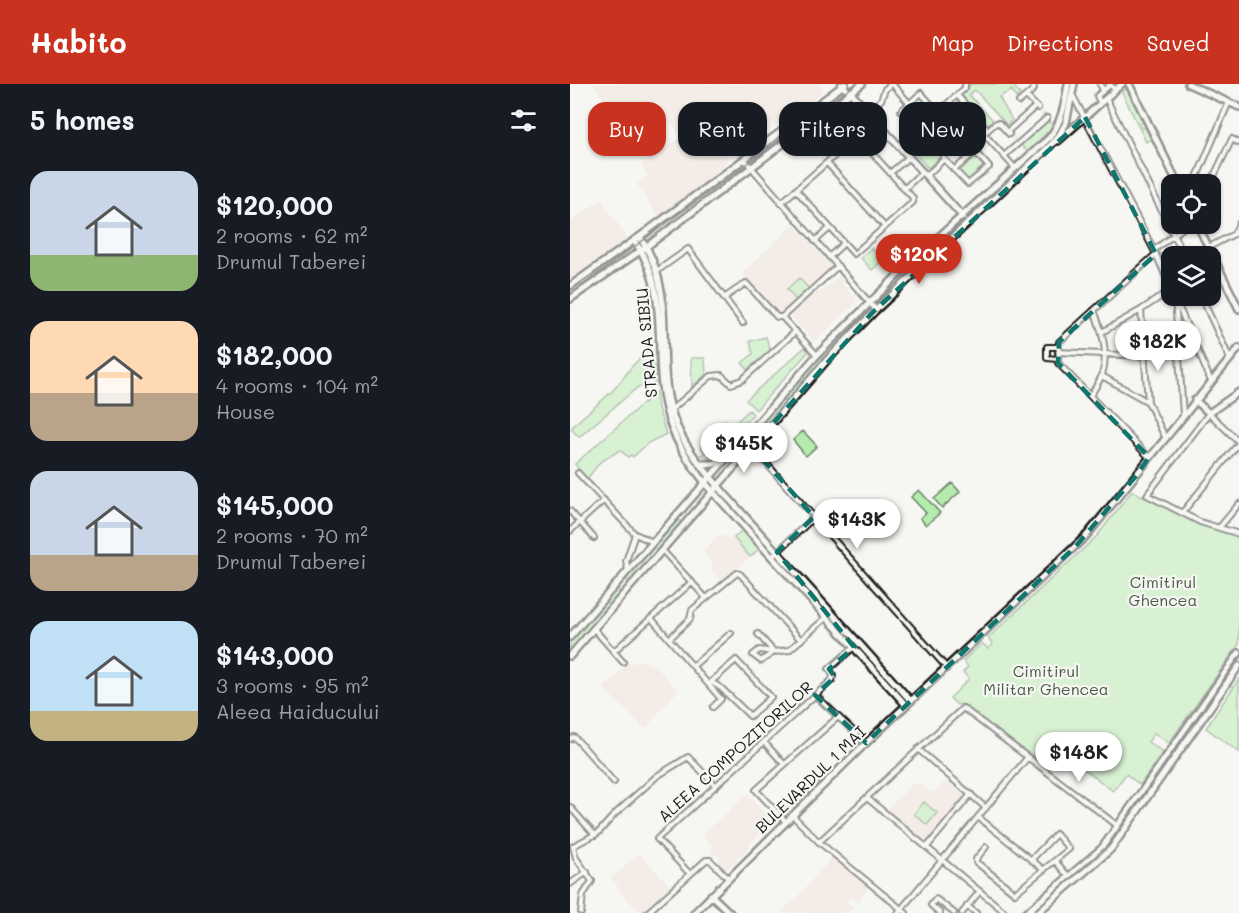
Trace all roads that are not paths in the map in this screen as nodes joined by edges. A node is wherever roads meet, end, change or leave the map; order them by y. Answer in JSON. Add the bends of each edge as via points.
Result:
{"nodes":[{"id":1,"x":835,"y":84,"type":"edge"},
{"id":2,"x":862,"y":84,"type":"edge"},
{"id":3,"x":892,"y":84,"type":"edge"},
{"id":4,"x":965,"y":84,"type":"edge"},
{"id":5,"x":1033,"y":84,"type":"edge"},
{"id":6,"x":1068,"y":84,"type":"edge"},
{"id":7,"x":1074,"y":84,"type":"edge"},
{"id":8,"x":1100,"y":84,"type":"edge"},
{"id":9,"x":1122,"y":84,"type":"edge"},
{"id":10,"x":1128,"y":84,"type":"edge"},
{"id":11,"x":1188,"y":84,"type":"edge"},
{"id":12,"x":844,"y":85,"type":"edge"},
{"id":13,"x":1115,"y":89,"type":"junction"},
{"id":14,"x":1103,"y":90,"type":"junction"},
{"id":15,"x":851,"y":93,"type":"junction"},
{"id":16,"x":832,"y":94,"type":"junction"},
{"id":17,"x":957,"y":95,"type":"junction"},
{"id":18,"x":1026,"y":96,"type":"junction"},
{"id":19,"x":1072,"y":96,"type":"junction"},
{"id":20,"x":1106,"y":97,"type":"junction"},
{"id":21,"x":839,"y":102,"type":"edge"},
{"id":22,"x":860,"y":102,"type":"edge"},
{"id":23,"x":878,"y":102,"type":"edge"},
{"id":24,"x":909,"y":102,"type":"joint"},
{"id":25,"x":930,"y":102,"type":"edge"},
{"id":26,"x":949,"y":102,"type":"edge"},
{"id":27,"x":1019,"y":102,"type":"dead end"},
{"id":28,"x":1100,"y":102,"type":"junction"},
{"id":29,"x":1229,"y":102,"type":"junction"},
{"id":30,"x":1239,"y":106,"type":"edge"},
{"id":31,"x":1084,"y":115,"type":"junction"},
{"id":32,"x":1066,"y":123,"type":"junction"},
{"id":33,"x":1058,"y":126,"type":"junction"},
{"id":34,"x":988,"y":130,"type":"joint"},
{"id":35,"x":887,"y":133,"type":"edge"},
{"id":36,"x":986,"y":136,"type":"edge"},
{"id":37,"x":1239,"y":143,"type":"edge"},
{"id":38,"x":899,"y":146,"type":"edge"},
{"id":39,"x":779,"y":148,"type":"edge"},
{"id":40,"x":834,"y":156,"type":"edge"},
{"id":41,"x":875,"y":156,"type":"edge"},
{"id":42,"x":906,"y":156,"type":"edge"},
{"id":43,"x":908,"y":156,"type":"edge"},
{"id":44,"x":944,"y":156,"type":"edge"},
{"id":45,"x":971,"y":156,"type":"edge"},
{"id":46,"x":979,"y":156,"type":"edge"},
{"id":47,"x":1004,"y":156,"type":"junction"},
{"id":48,"x":1041,"y":156,"type":"junction"},
{"id":49,"x":744,"y":159,"type":"junction"},
{"id":50,"x":944,"y":159,"type":"junction"},
{"id":51,"x":826,"y":163,"type":"junction"},
{"id":52,"x":1015,"y":168,"type":"junction"},
{"id":53,"x":751,"y":169,"type":"junction"},
{"id":54,"x":954,"y":171,"type":"junction"},
{"id":55,"x":890,"y":173,"type":"junction"},
{"id":56,"x":924,"y":174,"type":"junction"},
{"id":57,"x":1009,"y":174,"type":"junction"},
{"id":58,"x":1173,"y":174,"type":"edge"},
{"id":59,"x":1198,"y":174,"type":"edge"},
{"id":60,"x":1215,"y":174,"type":"edge"},
{"id":61,"x":1015,"y":180,"type":"junction"},
{"id":62,"x":904,"y":189,"type":"junction"},
{"id":63,"x":795,"y":190,"type":"junction"},
{"id":64,"x":781,"y":203,"type":"junction"},
{"id":65,"x":1161,"y":208,"type":"edge"},
{"id":66,"x":962,"y":216,"type":"junction"},
{"id":67,"x":968,"y":223,"type":"junction"},
{"id":68,"x":1239,"y":224,"type":"edge"},
{"id":69,"x":885,"y":227,"type":"junction"},
{"id":70,"x":830,"y":228,"type":"junction"},
{"id":71,"x":1174,"y":234,"type":"joint"},
{"id":72,"x":637,"y":239,"type":"junction"},
{"id":73,"x":815,"y":241,"type":"junction"},
{"id":74,"x":844,"y":243,"type":"junction"},
{"id":75,"x":1179,"y":246,"type":"edge"},
{"id":76,"x":1211,"y":246,"type":"edge"},
{"id":77,"x":644,"y":249,"type":"junction"},
{"id":78,"x":1155,"y":252,"type":"junction"},
{"id":79,"x":829,"y":257,"type":"junction"},
{"id":80,"x":1161,"y":266,"type":"edge"},
{"id":81,"x":838,"y":267,"type":"junction"},
{"id":82,"x":657,"y":271,"type":"junction"},
{"id":83,"x":1221,"y":274,"type":"edge"},
{"id":84,"x":570,"y":286,"type":"edge"},
{"id":85,"x":571,"y":297,"type":"edge"},
{"id":86,"x":724,"y":297,"type":"junction"},
{"id":87,"x":1161,"y":297,"type":"edge"},
{"id":88,"x":869,"y":302,"type":"junction"},
{"id":89,"x":1175,"y":306,"type":"edge"},
{"id":90,"x":1178,"y":306,"type":"edge"},
{"id":91,"x":1206,"y":306,"type":"edge"},
{"id":92,"x":1239,"y":308,"type":"edge"},
{"id":93,"x":876,"y":309,"type":"junction"},
{"id":94,"x":1094,"y":310,"type":"junction"},
{"id":95,"x":1141,"y":310,"type":"junction"},
{"id":96,"x":782,"y":317,"type":"junction"},
{"id":97,"x":743,"y":322,"type":"dead end"},
{"id":98,"x":796,"y":331,"type":"junction"},
{"id":99,"x":1102,"y":332,"type":"junction"},
{"id":100,"x":1239,"y":348,"type":"edge"},
{"id":101,"x":1058,"y":350,"type":"junction"},
{"id":102,"x":819,"y":353,"type":"junction"},
{"id":103,"x":1104,"y":355,"type":"junction"},
{"id":104,"x":1146,"y":356,"type":"junction"},
{"id":105,"x":828,"y":358,"type":"junction"},
{"id":106,"x":1058,"y":359,"type":"junction"},
{"id":107,"x":1230,"y":359,"type":"junction"},
{"id":108,"x":1102,"y":376,"type":"junction"},
{"id":109,"x":1211,"y":381,"type":"junction"},
{"id":110,"x":1239,"y":392,"type":"edge"},
{"id":111,"x":1090,"y":396,"type":"junction"},
{"id":112,"x":1195,"y":400,"type":"junction"},
{"id":113,"x":1148,"y":402,"type":"junction"},
{"id":114,"x":671,"y":409,"type":"junction"},
{"id":115,"x":1209,"y":413,"type":"junction"},
{"id":116,"x":1184,"y":415,"type":"junction"},
{"id":117,"x":1165,"y":437,"type":"junction"},
{"id":118,"x":1239,"y":442,"type":"edge"},
{"id":119,"x":752,"y":447,"type":"junction"},
{"id":120,"x":728,"y":456,"type":"junction"},
{"id":121,"x":1149,"y":457,"type":"junction"},
{"id":122,"x":699,"y":464,"type":"junction"},
{"id":123,"x":578,"y":473,"type":"dead end"},
{"id":124,"x":710,"y":476,"type":"junction"},
{"id":125,"x":705,"y":482,"type":"junction"},
{"id":126,"x":718,"y":486,"type":"junction"},
{"id":127,"x":713,"y":492,"type":"junction"},
{"id":128,"x":604,"y":500,"type":"junction"},
{"id":129,"x":1239,"y":504,"type":"edge"},
{"id":130,"x":683,"y":508,"type":"junction"},
{"id":131,"x":570,"y":511,"type":"edge"},
{"id":132,"x":1182,"y":513,"type":"junction"},
{"id":133,"x":676,"y":516,"type":"junction"},
{"id":134,"x":692,"y":516,"type":"junction"},
{"id":135,"x":814,"y":517,"type":"junction"},
{"id":136,"x":580,"y":522,"type":"junction"},
{"id":137,"x":684,"y":525,"type":"junction"},
{"id":138,"x":1219,"y":528,"type":"junction"},
{"id":139,"x":570,"y":531,"type":"edge"},
{"id":140,"x":635,"y":534,"type":"junction"},
{"id":141,"x":1239,"y":534,"type":"edge"},
{"id":142,"x":594,"y":538,"type":"dead end"},
{"id":143,"x":653,"y":542,"type":"junction"},
{"id":144,"x":662,"y":550,"type":"junction"},
{"id":145,"x":777,"y":552,"type":"junction"},
{"id":146,"x":772,"y":556,"type":"junction"},
{"id":147,"x":628,"y":571,"type":"junction"},
{"id":148,"x":621,"y":579,"type":"junction"},
{"id":149,"x":692,"y":582,"type":"junction"},
{"id":150,"x":630,"y":587,"type":"junction"},
{"id":151,"x":706,"y":598,"type":"junction"},
{"id":152,"x":814,"y":598,"type":"junction"},
{"id":153,"x":827,"y":617,"type":"junction"},
{"id":154,"x":651,"y":618,"type":"junction"},
{"id":155,"x":594,"y":629,"type":"junction"},
{"id":156,"x":731,"y":633,"type":"dead end"},
{"id":157,"x":758,"y":634,"type":"dead end"},
{"id":158,"x":570,"y":637,"type":"edge"},
{"id":159,"x":669,"y":639,"type":"junction"},
{"id":160,"x":801,"y":640,"type":"junction"},
{"id":161,"x":854,"y":647,"type":"junction"},
{"id":162,"x":614,"y":651,"type":"junction"},
{"id":163,"x":774,"y":652,"type":"junction"},
{"id":164,"x":1239,"y":652,"type":"edge"},
{"id":165,"x":570,"y":656,"type":"edge"},
{"id":166,"x":623,"y":662,"type":"dead end"},
{"id":167,"x":693,"y":666,"type":"junction"},
{"id":168,"x":1239,"y":666,"type":"edge"},
{"id":169,"x":947,"y":668,"type":"junction"},
{"id":170,"x":1226,"y":671,"type":"junction"},
{"id":171,"x":1233,"y":675,"type":"junction"},
{"id":172,"x":710,"y":683,"type":"junction"},
{"id":173,"x":815,"y":695,"type":"junction"},
{"id":174,"x":909,"y":703,"type":"junction"},
{"id":175,"x":713,"y":707,"type":"dead end"},
{"id":176,"x":838,"y":717,"type":"junction"},
{"id":177,"x":570,"y":739,"type":"edge"},
{"id":178,"x":764,"y":742,"type":"junction"},
{"id":179,"x":866,"y":743,"type":"junction"},
{"id":180,"x":918,"y":749,"type":"junction"},
{"id":181,"x":1028,"y":757,"type":"junction"},
{"id":182,"x":784,"y":764,"type":"junction"},
{"id":183,"x":1157,"y":770,"type":"junction"},
{"id":184,"x":1163,"y":775,"type":"junction"},
{"id":185,"x":614,"y":782,"type":"dead end"},
{"id":186,"x":716,"y":786,"type":"junction"},
{"id":187,"x":971,"y":795,"type":"junction"},
{"id":188,"x":867,"y":798,"type":"junction"},
{"id":189,"x":570,"y":807,"type":"edge"},
{"id":190,"x":986,"y":808,"type":"junction"},
{"id":191,"x":792,"y":815,"type":"junction"},
{"id":192,"x":978,"y":817,"type":"junction"},
{"id":193,"x":785,"y":821,"type":"junction"},
{"id":194,"x":1118,"y":826,"type":"junction"},
{"id":195,"x":595,"y":835,"type":"junction"},
{"id":196,"x":819,"y":842,"type":"junction"},
{"id":197,"x":927,"y":847,"type":"junction"},
{"id":198,"x":986,"y":847,"type":"dead end"},
{"id":199,"x":1103,"y":852,"type":"junction"},
{"id":200,"x":942,"y":860,"type":"junction"},
{"id":201,"x":1031,"y":860,"type":"junction"},
{"id":202,"x":1055,"y":861,"type":"junction"},
{"id":203,"x":1044,"y":870,"type":"junction"},
{"id":204,"x":587,"y":872,"type":"junction"},
{"id":205,"x":690,"y":874,"type":"junction"},
{"id":206,"x":1068,"y":877,"type":"junction"},
{"id":207,"x":728,"y":878,"type":"junction"},
{"id":208,"x":570,"y":884,"type":"edge"},
{"id":209,"x":980,"y":891,"type":"junction"},
{"id":210,"x":711,"y":895,"type":"junction"},
{"id":211,"x":967,"y":906,"type":"junction"},
{"id":212,"x":899,"y":911,"type":"edge"},
{"id":213,"x":581,"y":913,"type":"edge"},
{"id":214,"x":647,"y":913,"type":"edge"},
{"id":215,"x":694,"y":913,"type":"edge"},
{"id":216,"x":730,"y":913,"type":"edge"},
{"id":217,"x":906,"y":913,"type":"edge"},
{"id":218,"x":940,"y":913,"type":"edge"},
{"id":219,"x":954,"y":913,"type":"edge"},
{"id":220,"x":962,"y":913,"type":"edge"},
{"id":221,"x":976,"y":913,"type":"edge"},
{"id":222,"x":1006,"y":913,"type":"edge"},
{"id":223,"x":1026,"y":913,"type":"edge"},
{"id":224,"x":1037,"y":913,"type":"edge"}],
"edges":[{"from":1,"to":16,"type":"main road"},
{"from":2,"to":15,"type":"main road"},
{"from":3,"to":23,"type":"street"},
{"from":3,"to":24,"type":"street"},
{"from":4,"to":17,"type":"street"},
{"from":5,"to":18,"type":"street","via":[[1034,89]]},
{"from":6,"to":33,"type":"main road"},
{"from":7,"to":19,"type":"main road"},
{"from":8,"to":14,"type":"street"},
{"from":9,"to":13,"type":"main road"},
{"from":10,"to":58,"type":"main road"},
{"from":11,"to":29,"type":"main road"},
{"from":12,"to":15,"type":"main road"},
{"from":12,"to":16,"type":"main road"},
{"from":13,"to":14,"type":"street","via":[[1110,85]]},
{"from":13,"to":20,"type":"main road"},
{"from":14,"to":28,"type":"street","via":[[1097,96]]},
{"from":15,"to":21,"type":"main road"},
{"from":15,"to":22,"type":"main road"},
{"from":16,"to":49,"type":"main road"},
{"from":17,"to":26,"type":"street"},
{"from":17,"to":34,"type":"street"},
{"from":18,"to":27,"type":"street"},
{"from":18,"to":34,"type":"street","via":[[1037,107],[1008,133],[998,122]]},
{"from":19,"to":31,"type":"street"},
{"from":19,"to":32,"type":"main road"},
{"from":20,"to":28,"type":"main road"},
{"from":20,"to":65,"type":"street"},
{"from":24,"to":25,"type":"street","via":[[921,93]]},
{"from":28,"to":31,"type":"main road"},
{"from":29,"to":30,"type":"main road"},
{"from":29,"to":59,"type":"street"},
{"from":31,"to":32,"type":"main road"},
{"from":31,"to":48,"type":"main road"},
{"from":31,"to":78,"type":"street"},
{"from":32,"to":33,"type":"main road"},
{"from":32,"to":48,"type":"main road"},
{"from":33,"to":47,"type":"street","via":[[1046,117]]},
{"from":33,"to":52,"type":"main road"},
{"from":35,"to":38,"type":"main road"},
{"from":36,"to":47,"type":"street"},
{"from":37,"to":60,"type":"street","via":[[1232,139]]},
{"from":39,"to":53,"type":"main road"},
{"from":40,"to":51,"type":"street"},
{"from":41,"to":55,"type":"street"},
{"from":42,"to":55,"type":"street"},
{"from":43,"to":56,"type":"main road"},
{"from":44,"to":50,"type":"street"},
{"from":45,"to":54,"type":"street"},
{"from":46,"to":54,"type":"street","via":[[989,167],[967,184]]},
{"from":47,"to":52,"type":"street"},
{"from":48,"to":61,"type":"main road"},
{"from":49,"to":53,"type":"street"},
{"from":49,"to":72,"type":"main road"},
{"from":50,"to":54,"type":"street"},
{"from":50,"to":56,"type":"street"},
{"from":51,"to":63,"type":"street"},
{"from":51,"to":69,"type":"street"},
{"from":52,"to":57,"type":"main road"},
{"from":53,"to":64,"type":"street"},
{"from":53,"to":77,"type":"main road"},
{"from":55,"to":62,"type":"street"},
{"from":56,"to":62,"type":"street"},
{"from":56,"to":66,"type":"main road"},
{"from":57,"to":61,"type":"main road"},
{"from":57,"to":66,"type":"main road"},
{"from":61,"to":67,"type":"main road"},
{"from":62,"to":69,"type":"street","via":[[913,202]]},
{"from":63,"to":64,"type":"street"},
{"from":63,"to":70,"type":"street"},
{"from":64,"to":73,"type":"street"},
{"from":66,"to":67,"type":"main road"},
{"from":66,"to":88,"type":"main road"},
{"from":67,"to":93,"type":"main road"},
{"from":68,"to":76,"type":"street","via":[[1234,234]]},
{"from":69,"to":74,"type":"street","via":[[856,254]]},
{"from":70,"to":73,"type":"street"},
{"from":70,"to":74,"type":"street"},
{"from":71,"to":75,"type":"street"},
{"from":71,"to":78,"type":"street"},
{"from":72,"to":77,"type":"main road","name":"STRADA SIBIU"},
{"from":72,"to":84,"type":"main road"},
{"from":73,"to":79,"type":"street"},
{"from":74,"to":79,"type":"street"},
{"from":77,"to":82,"type":"main road","name":"STRADA SIBIU"},
{"from":77,"to":85,"type":"main road"},
{"from":77,"to":125,"type":"main road","name":"STRADA SIBIU","via":[[657,293],[662,389],[668,417],[685,455]]},
{"from":78,"to":80,"type":"street"},
{"from":78,"to":94,"type":"street"},
{"from":79,"to":81,"type":"street"},
{"from":81,"to":88,"type":"street"},
{"from":81,"to":96,"type":"street"},
{"from":82,"to":86,"type":"street","via":[[688,249]]},
{"from":82,"to":114,"type":"main road","name":"STRADA SIBIU"},
{"from":83,"to":92,"type":"main road"},
{"from":86,"to":96,"type":"street","via":[[745,283],[777,317]]},
{"from":86,"to":97,"type":"street"},
{"from":87,"to":95,"type":"street"},
{"from":88,"to":93,"type":"street"},
{"from":88,"to":102,"type":"main road"},
{"from":89,"to":116,"type":"street"},
{"from":90,"to":109,"type":"street"},
{"from":91,"to":107,"type":"street"},
{"from":93,"to":105,"type":"main road"},
{"from":94,"to":99,"type":"street"},
{"from":94,"to":101,"type":"street","via":[[1059,342]]},
{"from":95,"to":99,"type":"street"},
{"from":95,"to":104,"type":"street"},
{"from":96,"to":98,"type":"street"},
{"from":98,"to":102,"type":"street"},
{"from":98,"to":114,"type":"street","via":[[743,379],[731,384],[721,375],[711,376]]},
{"from":99,"to":103,"type":"street"},
{"from":100,"to":107,"type":"main road","name":"BULEVARDUL 1 MAI"},
{"from":101,"to":103,"type":"street"},
{"from":101,"to":106,"type":"street"},
{"from":101,"to":106,"type":"street","via":[[1047,347],[1047,358]]},
{"from":102,"to":105,"type":"main road"},
{"from":102,"to":120,"type":"main road"},
{"from":103,"to":104,"type":"street"},
{"from":103,"to":108,"type":"street"},
{"from":104,"to":113,"type":"street"},
{"from":105,"to":119,"type":"main road"},
{"from":106,"to":111,"type":"street"},
{"from":107,"to":109,"type":"main road","name":"BULEVARDUL 1 MAI"},
{"from":108,"to":111,"type":"street"},
{"from":108,"to":113,"type":"street"},
{"from":109,"to":112,"type":"main road","name":"BULEVARDUL 1 MAI"},
{"from":110,"to":115,"type":"main road"},
{"from":111,"to":121,"type":"street"},
{"from":112,"to":115,"type":"main road"},
{"from":112,"to":116,"type":"main road","name":"BULEVARDUL 1 MAI"},
{"from":113,"to":117,"type":"street"},
{"from":114,"to":122,"type":"main road","name":"STRADA SIBIU","via":[[679,432]]},
{"from":115,"to":118,"type":"street"},
{"from":115,"to":132,"type":"street","via":[[1147,495]]},
{"from":116,"to":117,"type":"main road","name":"BULEVARDUL 1 MAI"},
{"from":117,"to":121,"type":"main road","name":"BULEVARDUL 1 MAI"},
{"from":118,"to":132,"type":"street"},
{"from":119,"to":126,"type":"main road"},
{"from":119,"to":135,"type":"street"},
{"from":120,"to":122,"type":"main road","via":[[712,464]]},
{"from":120,"to":124,"type":"main road"},
{"from":121,"to":169,"type":"main road","name":"BULEVARDUL 1 MAI","via":[[1087,535]]},
{"from":122,"to":124,"type":"main road","name":"STRADA SIBIU"},
{"from":123,"to":128,"type":"street"},
{"from":124,"to":125,"type":"main road"},
{"from":124,"to":126,"type":"main road","name":"STRADA SIBIU"},
{"from":125,"to":127,"type":"main road","name":"STRADA SIBIU"},
{"from":125,"to":130,"type":"main road"},
{"from":126,"to":127,"type":"main road"},
{"from":126,"to":145,"type":"main road","name":"STRADA SIBIU"},
{"from":127,"to":134,"type":"main road"},
{"from":127,"to":146,"type":"main road","name":"STRADA SIBIU"},
{"from":128,"to":136,"type":"street"},
{"from":128,"to":140,"type":"street"},
{"from":129,"to":138,"type":"street"},
{"from":130,"to":133,"type":"main road"},
{"from":130,"to":134,"type":"main road","via":[[685,514]]},
{"from":131,"to":136,"type":"street"},
{"from":132,"to":138,"type":"street"},
{"from":133,"to":137,"type":"main road","via":[[683,519]]},
{"from":133,"to":143,"type":"main road"},
{"from":134,"to":137,"type":"main road"},
{"from":135,"to":145,"type":"street"},
{"from":135,"to":169,"type":"street"},
{"from":136,"to":139,"type":"street"},
{"from":136,"to":142,"type":"street"},
{"from":137,"to":144,"type":"main road"},
{"from":138,"to":141,"type":"street"},
{"from":140,"to":143,"type":"street"},
{"from":140,"to":147,"type":"street","via":[[626,561]]},
{"from":143,"to":147,"type":"main road"},
{"from":144,"to":149,"type":"street"},
{"from":144,"to":150,"type":"main road"},
{"from":145,"to":146,"type":"street"},
{"from":145,"to":152,"type":"main road","name":"STRADA SIBIU"},
{"from":146,"to":152,"type":"main road","name":"STRADA SIBIU"},
{"from":147,"to":148,"type":"main road"},
{"from":148,"to":150,"type":"main road"},
{"from":148,"to":158,"type":"main road"},
{"from":149,"to":151,"type":"street"},
{"from":149,"to":154,"type":"street"},
{"from":150,"to":155,"type":"main road"},
{"from":151,"to":159,"type":"street"},
{"from":151,"to":160,"type":"street","via":[[738,573]]},
{"from":152,"to":153,"type":"main road","name":"STRADA SIBIU"},
{"from":152,"to":174,"type":"main road","name":"STRADA SIBIU"},
{"from":153,"to":160,"type":"street"},
{"from":153,"to":161,"type":"main road","name":"STRADA SIBIU"},
{"from":154,"to":159,"type":"street"},
{"from":154,"to":162,"type":"street"},
{"from":155,"to":162,"type":"street"},
{"from":155,"to":165,"type":"main road"},
{"from":156,"to":167,"type":"street"},
{"from":157,"to":163,"type":"street"},
{"from":159,"to":167,"type":"street"},
{"from":160,"to":163,"type":"street","via":[[789,650]]},
{"from":161,"to":173,"type":"street","name":"ALEEA COMPOZITORILOR","via":[[829,669],[833,677]]},
{"from":161,"to":174,"type":"main road","name":"STRADA SIBIU"},
{"from":162,"to":166,"type":"street"},
{"from":163,"to":163,"type":"street","via":[[759,650],[753,655],[761,661]]},
{"from":164,"to":170,"type":"main road"},
{"from":167,"to":172,"type":"street"},
{"from":168,"to":171,"type":"main road"},
{"from":169,"to":174,"type":"main road","name":"BULEVARDUL 1 MAI"},
{"from":170,"to":171,"type":"main road"},
{"from":170,"to":183,"type":"main road"},
{"from":171,"to":184,"type":"main road"},
{"from":172,"to":172,"type":"street","via":[[722,688],[750,716],[771,699],[736,660]]},
{"from":172,"to":175,"type":"street","via":[[721,699]]},
{"from":173,"to":176,"type":"street"},
{"from":173,"to":178,"type":"street","name":"ALEEA COMPOZITORILOR"},
{"from":174,"to":179,"type":"main road","name":"BULEVARDUL 1 MAI"},
{"from":176,"to":179,"type":"street"},
{"from":176,"to":182,"type":"street"},
{"from":177,"to":185,"type":"street","via":[[574,737]]},
{"from":178,"to":182,"type":"street"},
{"from":178,"to":186,"type":"street","name":"ALEEA COMPOZITORILOR"},
{"from":179,"to":191,"type":"main road","name":"BULEVARDUL 1 MAI"},
{"from":180,"to":181,"type":"street","via":[[963,708]]},
{"from":180,"to":187,"type":"street"},
{"from":180,"to":188,"type":"street"},
{"from":181,"to":190,"type":"street"},
{"from":181,"to":194,"type":"street"},
{"from":182,"to":193,"type":"street","via":[[756,791]]},
{"from":183,"to":184,"type":"main road"},
{"from":183,"to":194,"type":"main road"},
{"from":184,"to":199,"type":"main road"},
{"from":186,"to":195,"type":"street","via":[[688,757],[657,776]]},
{"from":186,"to":205,"type":"street","name":"ALEEA COMPOZITORILOR","via":[[657,839]]},
{"from":187,"to":190,"type":"street"},
{"from":187,"to":197,"type":"street"},
{"from":188,"to":196,"type":"street"},
{"from":188,"to":197,"type":"street"},
{"from":189,"to":195,"type":"street"},
{"from":190,"to":192,"type":"street"},
{"from":191,"to":193,"type":"main road","name":"BULEVARDUL 1 MAI"},
{"from":191,"to":196,"type":"street"},
{"from":192,"to":200,"type":"street"},
{"from":192,"to":201,"type":"street"},
{"from":193,"to":207,"type":"main road","name":"BULEVARDUL 1 MAI"},
{"from":194,"to":199,"type":"main road"},
{"from":195,"to":204,"type":"street","via":[[573,846],[576,858]]},
{"from":196,"to":212,"type":"street"},
{"from":197,"to":200,"type":"street"},
{"from":198,"to":203,"type":"street","via":[[976,860],[1015,893]]},
{"from":199,"to":206,"type":"main road"},
{"from":199,"to":224,"type":"main road"},
{"from":200,"to":209,"type":"street"},
{"from":200,"to":212,"type":"street"},
{"from":201,"to":202,"type":"street","via":[[1056,834],[1069,849]]},
{"from":201,"to":203,"type":"street"},
{"from":202,"to":203,"type":"street"},
{"from":202,"to":206,"type":"street"},
{"from":204,"to":208,"type":"street"},
{"from":204,"to":213,"type":"street","via":[[592,884],[583,895]]},
{"from":205,"to":207,"type":"street","via":[[708,860]]},
{"from":205,"to":214,"type":"street"},
{"from":206,"to":223,"type":"main road"},
{"from":207,"to":210,"type":"main road","name":"BULEVARDUL 1 MAI"},
{"from":209,"to":211,"type":"street"},
{"from":209,"to":222,"type":"street"},
{"from":210,"to":215,"type":"main road","name":"BULEVARDUL 1 MAI"},
{"from":210,"to":216,"type":"main road"},
{"from":211,"to":220,"type":"street"},
{"from":211,"to":221,"type":"street"},
{"from":212,"to":217,"type":"street"},
{"from":218,"to":219,"type":"street","via":[[931,905],[936,899]]}]}
